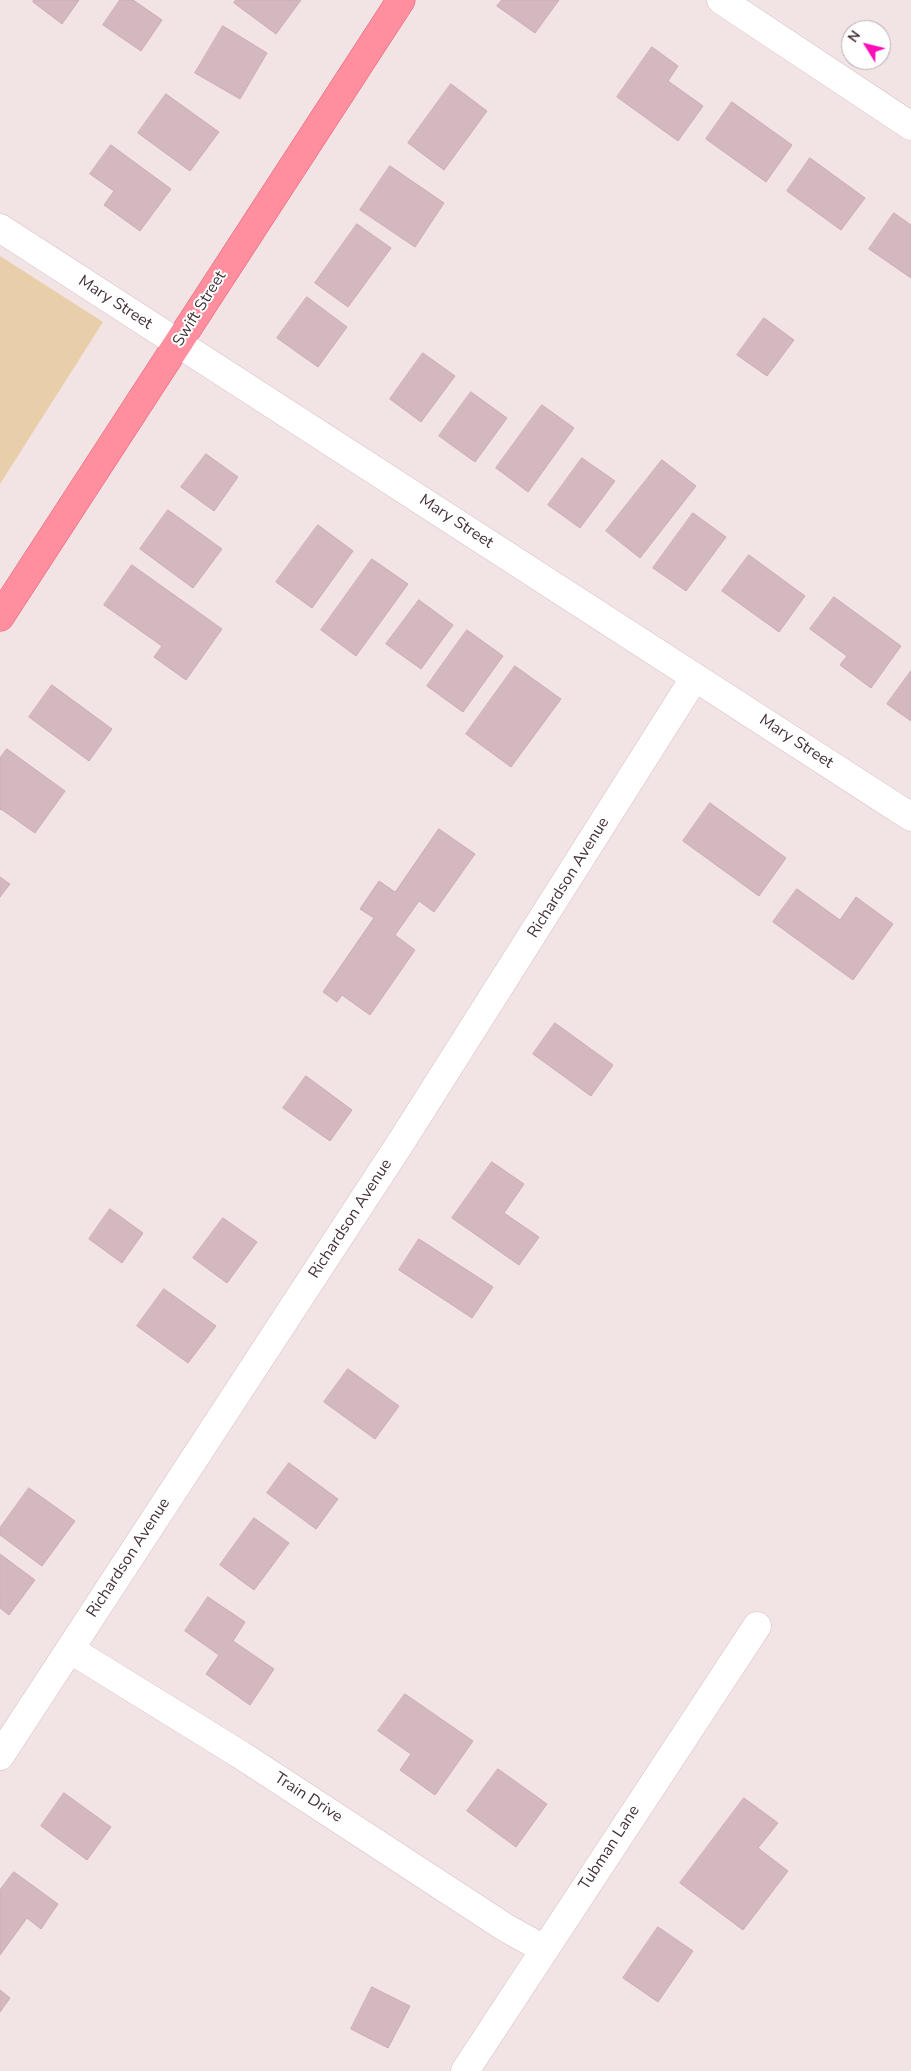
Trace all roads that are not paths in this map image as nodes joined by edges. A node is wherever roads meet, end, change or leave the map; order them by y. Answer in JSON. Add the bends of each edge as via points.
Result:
{"nodes":[{"id":1,"x":401,"y":0,"type":"edge"},
{"id":2,"x":721,"y":0,"type":"edge"},
{"id":3,"x":911,"y":126,"type":"edge"},
{"id":4,"x":0,"y":228,"type":"edge"},
{"id":5,"x":178,"y":344,"type":"junction"},
{"id":6,"x":0,"y":617,"type":"edge"},
{"id":7,"x":695,"y":677,"type":"junction"},
{"id":8,"x":911,"y":817,"type":"edge"},
{"id":9,"x":757,"y":1626,"type":"dead end"},
{"id":10,"x":71,"y":1650,"type":"junction"},
{"id":11,"x":0,"y":1756,"type":"edge"},
{"id":12,"x":544,"y":1950,"type":"junction"},
{"id":13,"x":465,"y":2071,"type":"edge"}],
"edges":[{"from":1,"to":5,"type":"main road","name":"Swift Street"},
{"from":2,"to":3,"type":"street"},
{"from":4,"to":5,"type":"street","name":"Mary Street"},
{"from":5,"to":6,"type":"main road","name":"Swift Street"},
{"from":5,"to":7,"type":"street","name":"Mary Street"},
{"from":7,"to":8,"type":"street","name":"Mary Street"},
{"from":7,"to":10,"type":"street","name":"Richardson Avenue","via":[[403,1139]]},
{"from":9,"to":12,"type":"street","name":"Tubman Lane"},
{"from":10,"to":11,"type":"street","name":"Richardson Avenue"},
{"from":10,"to":12,"type":"street","name":"Train Drive"},
{"from":12,"to":13,"type":"street","name":"Tubman Lane"}]}
